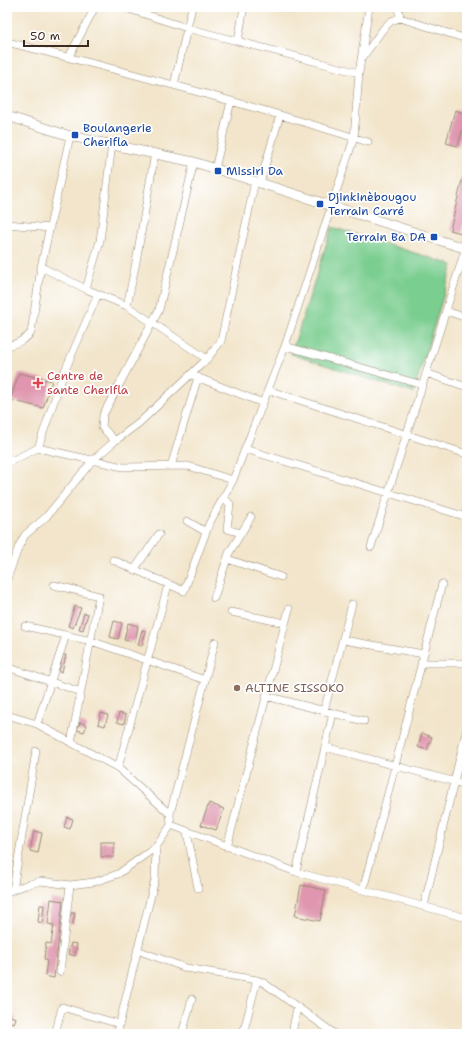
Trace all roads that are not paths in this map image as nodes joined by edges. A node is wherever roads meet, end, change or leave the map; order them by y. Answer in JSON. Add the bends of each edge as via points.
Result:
{"nodes":[{"id":1,"x":94,"y":7,"type":"edge"},
{"id":2,"x":123,"y":7,"type":"edge"},
{"id":3,"x":192,"y":7,"type":"edge"},
{"id":4,"x":244,"y":7,"type":"edge"},
{"id":5,"x":369,"y":7,"type":"edge"},
{"id":6,"x":398,"y":7,"type":"edge"},
{"id":7,"x":400,"y":18,"type":"junction"},
{"id":8,"x":187,"y":28,"type":"junction"},
{"id":9,"x":467,"y":39,"type":"edge"},
{"id":10,"x":238,"y":41,"type":"junction"},
{"id":11,"x":7,"y":42,"type":"edge"},
{"id":12,"x":69,"y":57,"type":"junction"},
{"id":13,"x":361,"y":58,"type":"junction"},
{"id":14,"x":359,"y":73,"type":"junction"},
{"id":15,"x":174,"y":85,"type":"junction"},
{"id":16,"x":231,"y":101,"type":"junction"},
{"id":17,"x":280,"y":115,"type":"junction"},
{"id":18,"x":7,"y":116,"type":"edge"},
{"id":19,"x":70,"y":136,"type":"junction"},
{"id":20,"x":354,"y":138,"type":"junction"},
{"id":21,"x":368,"y":142,"type":"dead end"},
{"id":22,"x":112,"y":144,"type":"junction"},
{"id":23,"x":155,"y":153,"type":"junction"},
{"id":24,"x":194,"y":162,"type":"junction"},
{"id":25,"x":215,"y":169,"type":"junction"},
{"id":26,"x":258,"y":182,"type":"junction"},
{"id":27,"x":331,"y":206,"type":"junction"},
{"id":28,"x":7,"y":224,"type":"edge"},
{"id":29,"x":50,"y":228,"type":"junction"},
{"id":30,"x":466,"y":247,"type":"edge"},
{"id":31,"x":41,"y":267,"type":"junction"},
{"id":32,"x":86,"y":289,"type":"junction"},
{"id":33,"x":98,"y":294,"type":"junction"},
{"id":34,"x":127,"y":306,"type":"junction"},
{"id":35,"x":446,"y":311,"type":"junction"},
{"id":36,"x":467,"y":318,"type":"edge"},
{"id":37,"x":152,"y":322,"type":"junction"},
{"id":38,"x":7,"y":346,"type":"edge"},
{"id":39,"x":285,"y":346,"type":"junction"},
{"id":40,"x":207,"y":359,"type":"junction"},
{"id":41,"x":426,"y":373,"type":"junction"},
{"id":42,"x":190,"y":374,"type":"junction"},
{"id":43,"x":198,"y":377,"type":"junction"},
{"id":44,"x":423,"y":385,"type":"junction"},
{"id":45,"x":467,"y":387,"type":"edge"},
{"id":46,"x":268,"y":390,"type":"junction"},
{"id":47,"x":263,"y":403,"type":"junction"},
{"id":48,"x":407,"y":435,"type":"junction"},
{"id":49,"x":115,"y":441,"type":"junction"},
{"id":50,"x":38,"y":448,"type":"junction"},
{"id":51,"x":245,"y":449,"type":"junction"},
{"id":52,"x":467,"y":454,"type":"edge"},
{"id":53,"x":93,"y":460,"type":"junction"},
{"id":54,"x":7,"y":463,"type":"edge"},
{"id":55,"x":171,"y":466,"type":"junction"},
{"id":56,"x":233,"y":480,"type":"junction"},
{"id":57,"x":388,"y":493,"type":"junction"},
{"id":58,"x":224,"y":497,"type":"junction"},
{"id":59,"x":252,"y":517,"type":"dead end"},
{"id":60,"x":467,"y":517,"type":"edge"},
{"id":61,"x":187,"y":521,"type":"dead end"},
{"id":62,"x":206,"y":532,"type":"junction"},
{"id":63,"x":241,"y":533,"type":"junction"},
{"id":64,"x":159,"y":534,"type":"dead end"},
{"id":65,"x":371,"y":546,"type":"dead end"},
{"id":66,"x":227,"y":559,"type":"junction"},
{"id":67,"x":113,"y":560,"type":"dead end"},
{"id":68,"x":134,"y":570,"type":"junction"},
{"id":69,"x":282,"y":578,"type":"dead end"},
{"id":70,"x":7,"y":580,"type":"edge"},
{"id":71,"x":442,"y":584,"type":"dead end"},
{"id":72,"x":54,"y":585,"type":"dead end"},
{"id":73,"x":168,"y":585,"type":"junction"},
{"id":74,"x":214,"y":598,"type":"dead end"},
{"id":75,"x":352,"y":604,"type":"dead end"},
{"id":76,"x":289,"y":609,"type":"dead end"},
{"id":77,"x":231,"y":612,"type":"dead end"},
{"id":78,"x":285,"y":623,"type":"junction"},
{"id":79,"x":25,"y":626,"type":"dead end"},
{"id":80,"x":66,"y":635,"type":"junction"},
{"id":81,"x":343,"y":640,"type":"junction"},
{"id":82,"x":91,"y":641,"type":"junction"},
{"id":83,"x":215,"y":642,"type":"dead end"},
{"id":84,"x":424,"y":654,"type":"junction"},
{"id":85,"x":147,"y":660,"type":"junction"},
{"id":86,"x":421,"y":662,"type":"junction"},
{"id":87,"x":467,"y":663,"type":"edge"},
{"id":88,"x":10,"y":668,"type":"dead end"},
{"id":89,"x":205,"y":680,"type":"junction"},
{"id":90,"x":51,"y":682,"type":"junction"},
{"id":91,"x":81,"y":692,"type":"junction"},
{"id":92,"x":266,"y":696,"type":"junction"},
{"id":93,"x":324,"y":711,"type":"junction"},
{"id":94,"x":333,"y":713,"type":"junction"},
{"id":95,"x":7,"y":716,"type":"edge"},
{"id":96,"x":364,"y":721,"type":"dead end"},
{"id":97,"x":37,"y":724,"type":"junction"},
{"id":98,"x":467,"y":728,"type":"edge"},
{"id":99,"x":71,"y":743,"type":"junction"},
{"id":100,"x":325,"y":746,"type":"junction"},
{"id":101,"x":36,"y":751,"type":"dead end"},
{"id":102,"x":395,"y":766,"type":"junction"},
{"id":103,"x":118,"y":768,"type":"junction"},
{"id":104,"x":454,"y":782,"type":"junction"},
{"id":105,"x":467,"y":785,"type":"edge"},
{"id":106,"x":170,"y":814,"type":"junction"},
{"id":107,"x":171,"y":826,"type":"junction"},
{"id":108,"x":187,"y":832,"type":"junction"},
{"id":109,"x":227,"y":846,"type":"junction"},
{"id":110,"x":156,"y":847,"type":"junction"},
{"id":111,"x":296,"y":872,"type":"junction"},
{"id":112,"x":70,"y":885,"type":"junction"},
{"id":113,"x":198,"y":888,"type":"dead end"},
{"id":114,"x":363,"y":890,"type":"junction"},
{"id":115,"x":10,"y":891,"type":"edge"},
{"id":116,"x":424,"y":906,"type":"junction"},
{"id":117,"x":467,"y":918,"type":"edge"},
{"id":118,"x":137,"y":950,"type":"junction"},
{"id":119,"x":60,"y":972,"type":"dead end"},
{"id":120,"x":257,"y":980,"type":"junction"},
{"id":121,"x":192,"y":999,"type":"dead end"},
{"id":122,"x":297,"y":1007,"type":"junction"},
{"id":123,"x":119,"y":1024,"type":"junction"},
{"id":124,"x":55,"y":1034,"type":"edge"},
{"id":125,"x":117,"y":1034,"type":"edge"},
{"id":126,"x":182,"y":1034,"type":"edge"},
{"id":127,"x":243,"y":1034,"type":"edge"},
{"id":128,"x":292,"y":1034,"type":"edge"},
{"id":129,"x":334,"y":1034,"type":"edge"}],
"edges":[{"from":1,"to":12,"type":"street"},
{"from":2,"to":8,"type":"street"},
{"from":3,"to":8,"type":"street"},
{"from":4,"to":10,"type":"street"},
{"from":5,"to":13,"type":"street"},
{"from":6,"to":7,"type":"street"},
{"from":7,"to":9,"type":"street"},
{"from":7,"to":13,"type":"street","via":[[391,21],[383,29]]},
{"from":8,"to":10,"type":"street"},
{"from":8,"to":15,"type":"street"},
{"from":10,"to":14,"type":"street"},
{"from":11,"to":12,"type":"street"},
{"from":12,"to":15,"type":"street"},
{"from":13,"to":14,"type":"street"},
{"from":14,"to":20,"type":"street"},
{"from":15,"to":16,"type":"street"},
{"from":16,"to":17,"type":"street"},
{"from":16,"to":25,"type":"street"},
{"from":17,"to":20,"type":"street"},
{"from":17,"to":26,"type":"street"},
{"from":18,"to":19,"type":"street"},
{"from":19,"to":22,"type":"street"},
{"from":19,"to":29,"type":"street"},
{"from":20,"to":21,"type":"street"},
{"from":20,"to":27,"type":"street"},
{"from":22,"to":23,"type":"street"},
{"from":22,"to":32,"type":"street","via":[[100,241]]},
{"from":23,"to":24,"type":"street"},
{"from":23,"to":34,"type":"street"},
{"from":24,"to":25,"type":"street"},
{"from":24,"to":37,"type":"street","via":[[159,310]]},
{"from":25,"to":26,"type":"street"},
{"from":26,"to":27,"type":"street"},
{"from":26,"to":40,"type":"street","via":[[221,341]]},
{"from":27,"to":30,"type":"street"},
{"from":27,"to":39,"type":"street"},
{"from":28,"to":29,"type":"street"},
{"from":29,"to":31,"type":"street"},
{"from":30,"to":35,"type":"street"},
{"from":31,"to":32,"type":"street"},
{"from":31,"to":38,"type":"street","via":[[31,333],[25,340]]},
{"from":32,"to":33,"type":"street"},
{"from":33,"to":34,"type":"street"},
{"from":33,"to":50,"type":"street","via":[[62,375]]},
{"from":34,"to":37,"type":"street"},
{"from":35,"to":36,"type":"street"},
{"from":35,"to":41,"type":"street"},
{"from":37,"to":40,"type":"street"},
{"from":37,"to":49,"type":"street","via":[[102,415],[102,427]]},
{"from":39,"to":44,"type":"street"},
{"from":39,"to":46,"type":"street"},
{"from":40,"to":42,"type":"street"},
{"from":41,"to":44,"type":"street"},
{"from":41,"to":45,"type":"street"},
{"from":42,"to":43,"type":"street"},
{"from":42,"to":49,"type":"street","via":[[139,423]]},
{"from":43,"to":47,"type":"street"},
{"from":43,"to":55,"type":"street"},
{"from":44,"to":48,"type":"street"},
{"from":46,"to":47,"type":"street"},
{"from":46,"to":48,"type":"street"},
{"from":47,"to":51,"type":"street"},
{"from":48,"to":52,"type":"street"},
{"from":48,"to":57,"type":"street"},
{"from":49,"to":53,"type":"street"},
{"from":50,"to":53,"type":"street"},
{"from":50,"to":54,"type":"street"},
{"from":51,"to":56,"type":"street"},
{"from":51,"to":57,"type":"street"},
{"from":53,"to":55,"type":"street","via":[[123,467]]},
{"from":53,"to":70,"type":"street","via":[[46,518],[25,535]]},
{"from":55,"to":56,"type":"street","via":[[188,466]]},
{"from":56,"to":58,"type":"street"},
{"from":57,"to":60,"type":"street"},
{"from":57,"to":65,"type":"street"},
{"from":58,"to":62,"type":"street"},
{"from":58,"to":63,"type":"street","via":[[230,504],[227,529]]},
{"from":59,"to":63,"type":"street"},
{"from":61,"to":62,"type":"street"},
{"from":62,"to":73,"type":"street","via":[[184,591]]},
{"from":63,"to":66,"type":"street"},
{"from":64,"to":68,"type":"street"},
{"from":66,"to":69,"type":"street"},
{"from":66,"to":74,"type":"street"},
{"from":67,"to":68,"type":"street"},
{"from":68,"to":73,"type":"street"},
{"from":71,"to":84,"type":"street"},
{"from":72,"to":82,"type":"street","via":[[99,596]]},
{"from":73,"to":85,"type":"street"},
{"from":75,"to":81,"type":"street"},
{"from":76,"to":78,"type":"street"},
{"from":77,"to":78,"type":"street"},
{"from":78,"to":92,"type":"street"},
{"from":79,"to":80,"type":"street"},
{"from":80,"to":82,"type":"street"},
{"from":80,"to":90,"type":"street"},
{"from":81,"to":84,"type":"street"},
{"from":81,"to":93,"type":"street"},
{"from":82,"to":85,"type":"street"},
{"from":82,"to":91,"type":"street"},
{"from":83,"to":89,"type":"street"},
{"from":84,"to":86,"type":"street"},
{"from":85,"to":89,"type":"street"},
{"from":85,"to":103,"type":"street"},
{"from":86,"to":87,"type":"street"},
{"from":86,"to":102,"type":"street"},
{"from":88,"to":90,"type":"street"},
{"from":89,"to":106,"type":"street"},
{"from":90,"to":91,"type":"street"},
{"from":90,"to":97,"type":"street"},
{"from":91,"to":99,"type":"street"},
{"from":92,"to":93,"type":"street"},
{"from":92,"to":109,"type":"street"},
{"from":93,"to":94,"type":"street"},
{"from":94,"to":96,"type":"street"},
{"from":94,"to":100,"type":"street"},
{"from":95,"to":97,"type":"street"},
{"from":97,"to":99,"type":"street"},
{"from":98,"to":104,"type":"street"},
{"from":99,"to":103,"type":"street"},
{"from":100,"to":102,"type":"street"},
{"from":100,"to":111,"type":"street"},
{"from":101,"to":115,"type":"street"},
{"from":102,"to":104,"type":"street"},
{"from":102,"to":114,"type":"street"},
{"from":103,"to":106,"type":"street"},
{"from":104,"to":105,"type":"street"},
{"from":104,"to":116,"type":"street"},
{"from":106,"to":107,"type":"street"},
{"from":107,"to":108,"type":"street"},
{"from":107,"to":110,"type":"street"},
{"from":108,"to":109,"type":"street"},
{"from":108,"to":113,"type":"street"},
{"from":109,"to":111,"type":"street"},
{"from":110,"to":112,"type":"street","via":[[118,874],[94,882]]},
{"from":110,"to":118,"type":"street","via":[[155,879]]},
{"from":111,"to":114,"type":"street"},
{"from":112,"to":115,"type":"street","via":[[41,881]]},
{"from":112,"to":119,"type":"street"},
{"from":114,"to":116,"type":"street"},
{"from":116,"to":117,"type":"street"},
{"from":118,"to":120,"type":"street","via":[[186,968]]},
{"from":118,"to":123,"type":"street"},
{"from":120,"to":122,"type":"street"},
{"from":120,"to":127,"type":"street"},
{"from":121,"to":126,"type":"street"},
{"from":122,"to":128,"type":"street"},
{"from":122,"to":129,"type":"street"},
{"from":123,"to":124,"type":"street","via":[[62,1007]]},
{"from":123,"to":125,"type":"street"}]}
